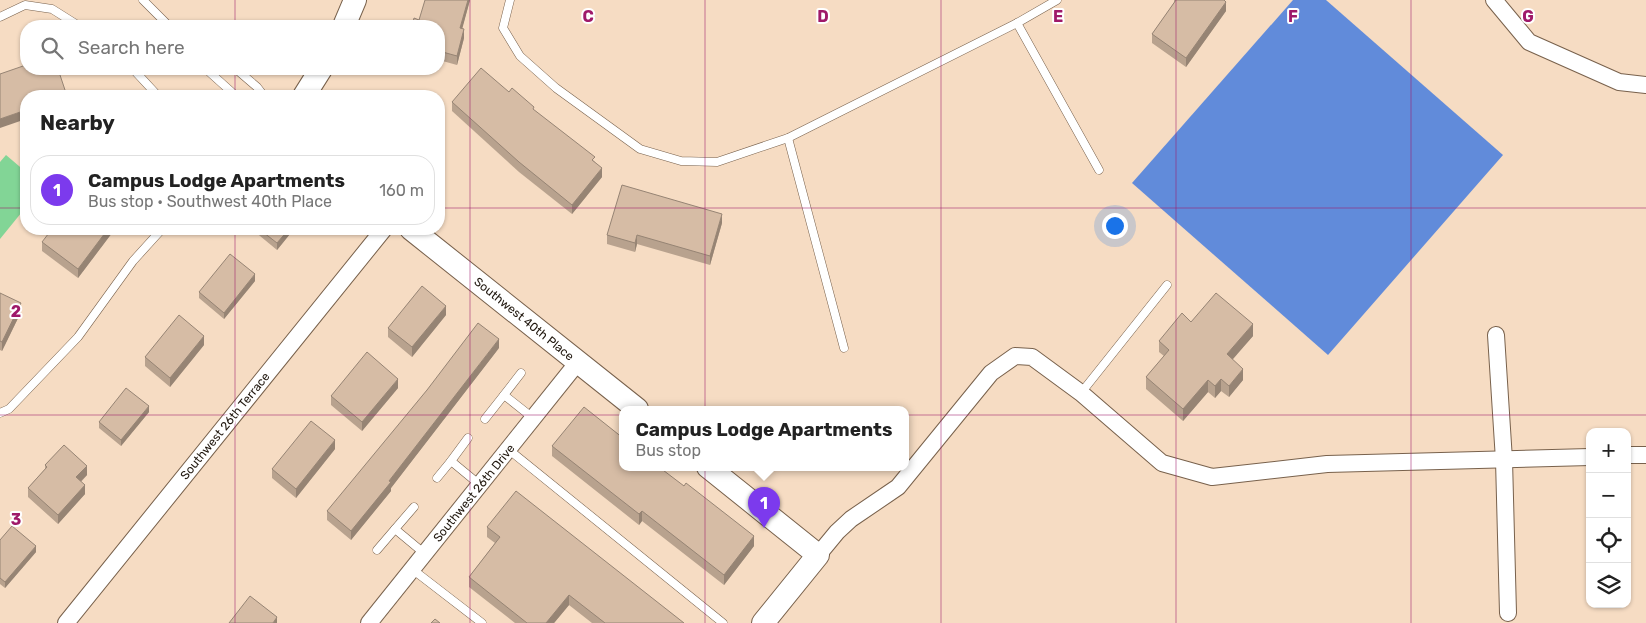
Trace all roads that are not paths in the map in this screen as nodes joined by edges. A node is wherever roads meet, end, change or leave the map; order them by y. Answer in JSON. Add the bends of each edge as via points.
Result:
{"nodes":[{"id":1,"x":143,"y":0,"type":"edge"},
{"id":2,"x":355,"y":0,"type":"edge"},
{"id":3,"x":510,"y":0,"type":"edge"},
{"id":4,"x":1057,"y":0,"type":"edge"},
{"id":5,"x":1494,"y":0,"type":"edge"},
{"id":6,"x":0,"y":17,"type":"edge"},
{"id":7,"x":69,"y":20,"type":"edge"},
{"id":8,"x":162,"y":20,"type":"edge"},
{"id":9,"x":347,"y":20,"type":"edge"},
{"id":10,"x":1017,"y":23,"type":"junction"},
{"id":11,"x":139,"y":75,"type":"edge"},
{"id":12,"x":213,"y":75,"type":"edge"},
{"id":13,"x":243,"y":75,"type":"edge"},
{"id":14,"x":317,"y":75,"type":"edge"},
{"id":15,"x":1646,"y":85,"type":"edge"},
{"id":16,"x":152,"y":90,"type":"edge"},
{"id":17,"x":229,"y":90,"type":"edge"},
{"id":18,"x":259,"y":90,"type":"edge"},
{"id":19,"x":308,"y":90,"type":"edge"},
{"id":20,"x":788,"y":138,"type":"junction"},
{"id":21,"x":1099,"y":170,"type":"dead end"},
{"id":22,"x":157,"y":235,"type":"edge"},
{"id":23,"x":379,"y":235,"type":"edge"},
{"id":24,"x":419,"y":235,"type":"edge"},
{"id":25,"x":1167,"y":285,"type":"dead end"},
{"id":26,"x":1496,"y":335,"type":"dead end"},
{"id":27,"x":844,"y":348,"type":"dead end"},
{"id":28,"x":578,"y":362,"type":"junction"},
{"id":29,"x":521,"y":373,"type":"dead end"},
{"id":30,"x":1081,"y":393,"type":"junction"},
{"id":31,"x":504,"y":395,"type":"junction"},
{"id":32,"x":633,"y":406,"type":"edge"},
{"id":33,"x":0,"y":413,"type":"edge"},
{"id":34,"x":533,"y":418,"type":"junction"},
{"id":35,"x":486,"y":419,"type":"dead end"},
{"id":36,"x":468,"y":438,"type":"dead end"},
{"id":37,"x":508,"y":449,"type":"junction"},
{"id":38,"x":1631,"y":455,"type":"edge"},
{"id":39,"x":1646,"y":455,"type":"edge"},
{"id":40,"x":1586,"y":457,"type":"edge"},
{"id":41,"x":1504,"y":460,"type":"junction"},
{"id":42,"x":451,"y":461,"type":"junction"},
{"id":43,"x":713,"y":471,"type":"edge"},
{"id":44,"x":437,"y":478,"type":"dead end"},
{"id":45,"x":480,"y":485,"type":"junction"},
{"id":46,"x":414,"y":507,"type":"dead end"},
{"id":47,"x":395,"y":529,"type":"junction"},
{"id":48,"x":378,"y":550,"type":"dead end"},
{"id":49,"x":425,"y":554,"type":"junction"},
{"id":50,"x":818,"y":555,"type":"junction"},
{"id":51,"x":412,"y":569,"type":"junction"},
{"id":52,"x":1508,"y":613,"type":"dead end"},
{"id":53,"x":66,"y":623,"type":"edge"},
{"id":54,"x":369,"y":623,"type":"edge"},
{"id":55,"x":482,"y":623,"type":"edge"},
{"id":56,"x":723,"y":623,"type":"edge"},
{"id":57,"x":763,"y":623,"type":"edge"}],
"edges":[{"from":1,"to":8,"type":"lane"},
{"from":2,"to":9,"type":"street"},
{"from":3,"to":20,"type":"lane","via":[[503,28],[520,56],[556,88],[640,149],[681,161],[717,162]]},
{"from":4,"to":10,"type":"lane"},
{"from":5,"to":15,"type":"street","via":[[1529,42],[1619,82]]},
{"from":6,"to":7,"type":"lane","via":[[25,5],[52,9]]},
{"from":10,"to":20,"type":"lane"},
{"from":10,"to":21,"type":"lane"},
{"from":11,"to":16,"type":"lane"},
{"from":12,"to":17,"type":"lane"},
{"from":13,"to":18,"type":"lane"},
{"from":14,"to":19,"type":"street"},
{"from":20,"to":27,"type":"lane"},
{"from":22,"to":33,"type":"lane","via":[[133,261],[78,336],[9,409]]},
{"from":23,"to":53,"type":"street","name":"Southwest 26th Terrace"},
{"from":24,"to":28,"type":"street","name":"Southwest 40th Place"},
{"from":25,"to":30,"type":"lane"},
{"from":26,"to":41,"type":"street"},
{"from":28,"to":32,"type":"street","name":"Southwest 40th Place"},
{"from":28,"to":34,"type":"street","name":"Southwest 26th Drive"},
{"from":29,"to":31,"type":"lane"},
{"from":30,"to":41,"type":"street","via":[[1162,463],[1212,478],[1327,464]]},
{"from":30,"to":50,"type":"street","via":[[1032,357],[1015,356],[992,373],[898,487],[851,519]]},
{"from":31,"to":34,"type":"lane"},
{"from":31,"to":35,"type":"lane"},
{"from":34,"to":37,"type":"street","name":"Southwest 26th Drive"},
{"from":36,"to":42,"type":"lane"},
{"from":37,"to":45,"type":"street","name":"Southwest 26th Drive"},
{"from":37,"to":56,"type":"lane"},
{"from":38,"to":39,"type":"street"},
{"from":40,"to":41,"type":"street"},
{"from":41,"to":52,"type":"street"},
{"from":42,"to":44,"type":"lane"},
{"from":42,"to":45,"type":"lane"},
{"from":43,"to":50,"type":"street"},
{"from":45,"to":49,"type":"street","name":"Southwest 26th Drive"},
{"from":46,"to":47,"type":"lane"},
{"from":47,"to":48,"type":"lane"},
{"from":47,"to":49,"type":"lane"},
{"from":49,"to":51,"type":"street","name":"Southwest 26th Drive"},
{"from":50,"to":57,"type":"street"},
{"from":51,"to":54,"type":"street","name":"Southwest 26th Drive"},
{"from":51,"to":55,"type":"lane"}]}
